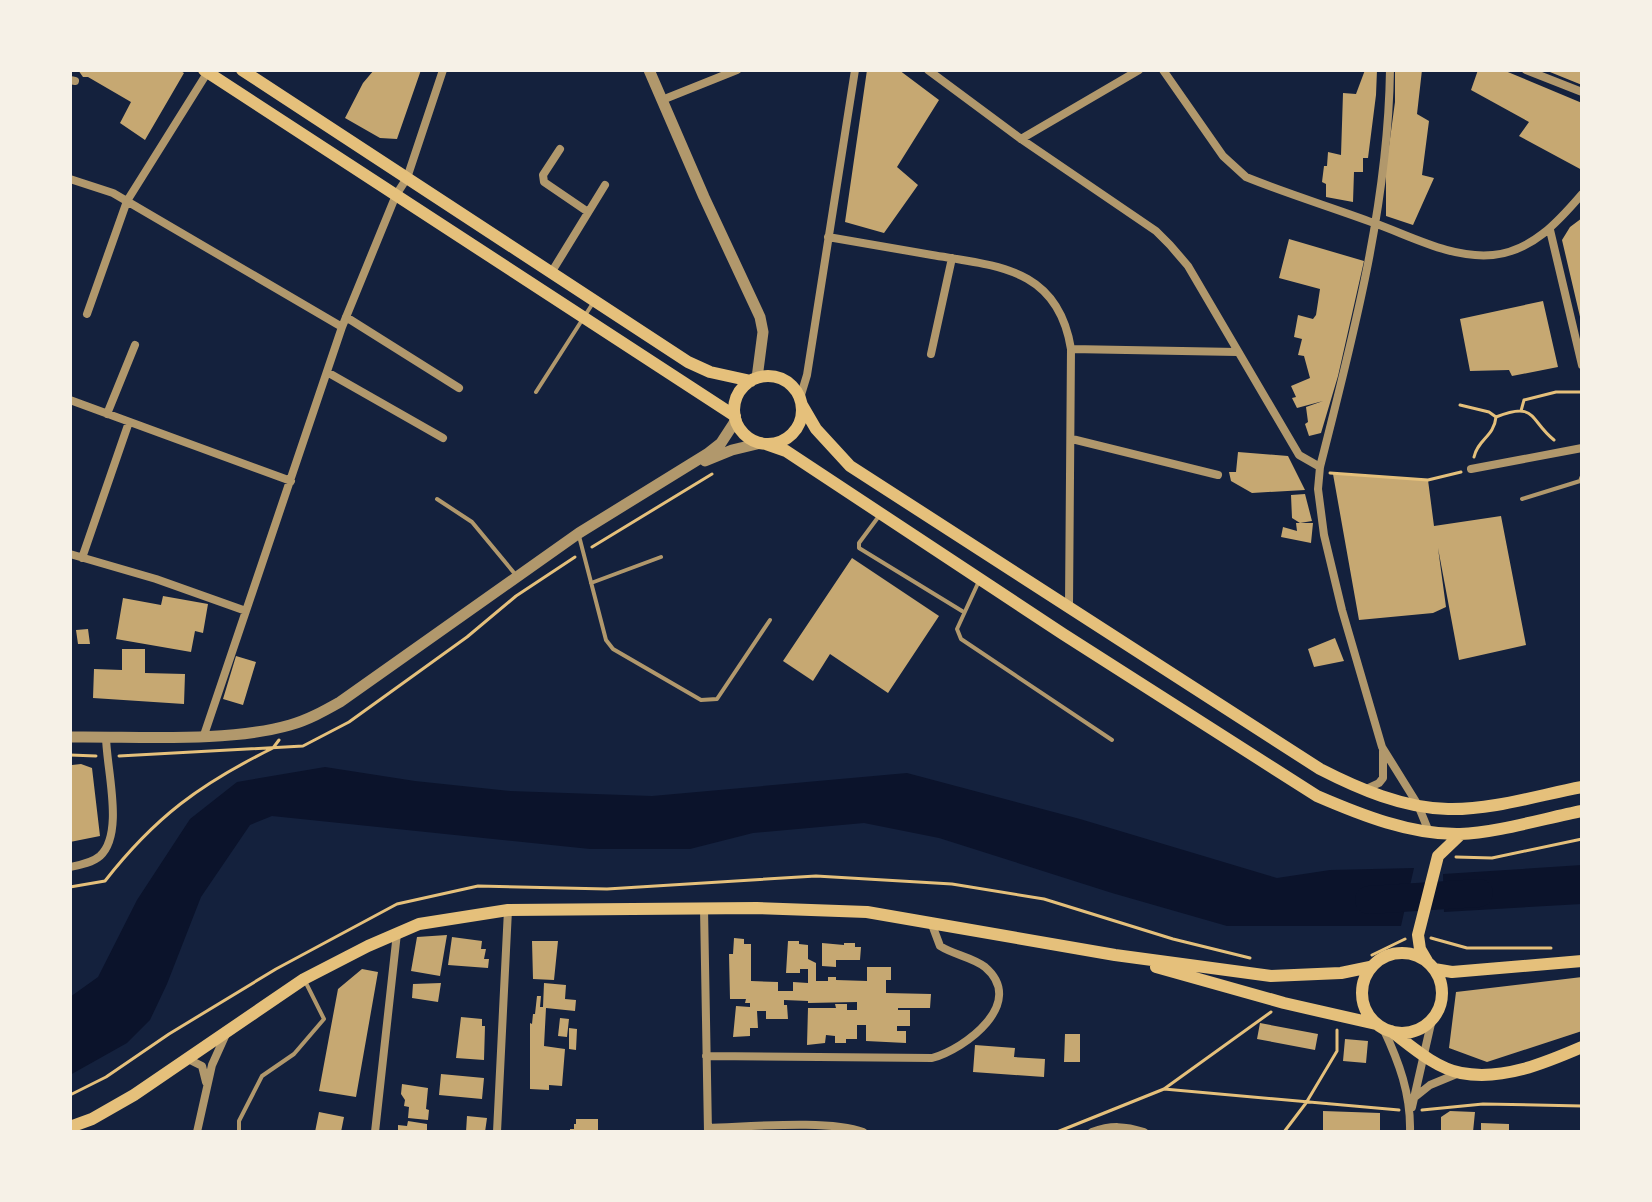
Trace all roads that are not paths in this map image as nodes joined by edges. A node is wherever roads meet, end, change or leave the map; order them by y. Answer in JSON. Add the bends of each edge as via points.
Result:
{"nodes":[{"id":1,"x":242,"y":70,"type":"edge"},
{"id":2,"x":443,"y":70,"type":"edge"},
{"id":3,"x":649,"y":70,"type":"edge"},
{"id":4,"x":737,"y":70,"type":"edge"},
{"id":5,"x":855,"y":70,"type":"edge"},
{"id":6,"x":928,"y":70,"type":"edge"},
{"id":7,"x":1139,"y":70,"type":"edge"},
{"id":8,"x":1163,"y":70,"type":"edge"},
{"id":9,"x":1390,"y":70,"type":"edge"},
{"id":10,"x":1526,"y":70,"type":"edge"},
{"id":11,"x":207,"y":71,"type":"edge"},
{"id":12,"x":1582,"y":92,"type":"edge"},
{"id":13,"x":662,"y":100,"type":"junction"},
{"id":14,"x":1021,"y":139,"type":"junction"},
{"id":15,"x":560,"y":149,"type":"dead end"},
{"id":16,"x":407,"y":178,"type":"junction"},
{"id":17,"x":70,"y":179,"type":"edge"},
{"id":18,"x":605,"y":185,"type":"dead end"},
{"id":19,"x":1582,"y":194,"type":"edge"},
{"id":20,"x":396,"y":195,"type":"junction"},
{"id":21,"x":127,"y":201,"type":"junction"},
{"id":22,"x":1578,"y":203,"type":"edge"},
{"id":23,"x":588,"y":212,"type":"junction"},
{"id":24,"x":1375,"y":223,"type":"junction"},
{"id":25,"x":1550,"y":230,"type":"junction"},
{"id":26,"x":828,"y":237,"type":"junction"},
{"id":27,"x":952,"y":258,"type":"junction"},
{"id":28,"x":551,"y":273,"type":"junction"},
{"id":29,"x":594,"y":301,"type":"junction"},
{"id":30,"x":87,"y":314,"type":"dead end"},
{"id":31,"x":584,"y":316,"type":"junction"},
{"id":32,"x":346,"y":317,"type":"junction"},
{"id":33,"x":342,"y":327,"type":"junction"},
{"id":34,"x":1578,"y":329,"type":"edge"},
{"id":35,"x":135,"y":345,"type":"dead end"},
{"id":36,"x":1071,"y":349,"type":"junction"},
{"id":37,"x":1237,"y":352,"type":"junction"},
{"id":38,"x":931,"y":354,"type":"dead end"},
{"id":39,"x":1582,"y":365,"type":"edge"},
{"id":40,"x":327,"y":372,"type":"junction"},
{"id":41,"x":754,"y":380,"type":"junction"},
{"id":42,"x":459,"y":388,"type":"dead end"},
{"id":43,"x":536,"y":392,"type":"dead end"},
{"id":44,"x":70,"y":400,"type":"edge"},
{"id":45,"x":801,"y":401,"type":"junction"},
{"id":46,"x":107,"y":414,"type":"junction"},
{"id":47,"x":736,"y":418,"type":"junction"},
{"id":48,"x":129,"y":422,"type":"junction"},
{"id":49,"x":443,"y":438,"type":"dead end"},
{"id":50,"x":1072,"y":439,"type":"junction"},
{"id":51,"x":764,"y":443,"type":"junction"},
{"id":52,"x":1581,"y":450,"type":"edge"},
{"id":53,"x":1320,"y":467,"type":"junction"},
{"id":54,"x":686,"y":468,"type":"junction"},
{"id":55,"x":1471,"y":469,"type":"road end"},
{"id":56,"x":1218,"y":475,"type":"dead end"},
{"id":57,"x":1582,"y":476,"type":"edge"},
{"id":58,"x":291,"y":481,"type":"junction"},
{"id":59,"x":437,"y":499,"type":"dead end"},
{"id":60,"x":1522,"y":499,"type":"dead end"},
{"id":61,"x":880,"y":514,"type":"junction"},
{"id":62,"x":579,"y":533,"type":"junction"},
{"id":63,"x":70,"y":554,"type":"edge"},
{"id":64,"x":661,"y":557,"type":"dead end"},
{"id":65,"x":82,"y":558,"type":"junction"},
{"id":66,"x":517,"y":576,"type":"junction"},
{"id":67,"x":980,"y":579,"type":"junction"},
{"id":68,"x":591,"y":583,"type":"junction"},
{"id":69,"x":1069,"y":605,"type":"junction"},
{"id":70,"x":246,"y":611,"type":"junction"},
{"id":71,"x":963,"y":612,"type":"junction"},
{"id":72,"x":770,"y":620,"type":"dead end"},
{"id":73,"x":204,"y":735,"type":"junction"},
{"id":74,"x":106,"y":736,"type":"junction"},
{"id":75,"x":70,"y":737,"type":"edge"},
{"id":76,"x":1112,"y":740,"type":"dead end"},
{"id":77,"x":1382,"y":747,"type":"junction"},
{"id":78,"x":1582,"y":787,"type":"edge"},
{"id":79,"x":1363,"y":791,"type":"junction"},
{"id":80,"x":1418,"y":805,"type":"junction"},
{"id":81,"x":1582,"y":811,"type":"edge"},
{"id":82,"x":1429,"y":832,"type":"junction"},
{"id":83,"x":1461,"y":834,"type":"junction"},
{"id":84,"x":1438,"y":856,"type":"junction"},
{"id":85,"x":70,"y":867,"type":"edge"},
{"id":86,"x":704,"y":908,"type":"junction"},
{"id":87,"x":508,"y":910,"type":"junction"},
{"id":88,"x":931,"y":921,"type":"junction"},
{"id":89,"x":397,"y":932,"type":"junction"},
{"id":90,"x":1418,"y":935,"type":"junction"},
{"id":91,"x":1115,"y":955,"type":"junction"},
{"id":92,"x":1388,"y":955,"type":"junction"},
{"id":93,"x":1582,"y":961,"type":"edge"},
{"id":94,"x":1370,"y":962,"type":"junction"},
{"id":95,"x":1430,"y":965,"type":"junction"},
{"id":96,"x":304,"y":979,"type":"junction"},
{"id":97,"x":1432,"y":1019,"type":"junction"},
{"id":98,"x":1383,"y":1028,"type":"junction"},
{"id":99,"x":226,"y":1034,"type":"junction"},
{"id":100,"x":1582,"y":1047,"type":"edge"},
{"id":101,"x":1422,"y":1055,"type":"junction"},
{"id":102,"x":706,"y":1056,"type":"junction"},
{"id":103,"x":188,"y":1059,"type":"junction"},
{"id":104,"x":1459,"y":1073,"type":"junction"},
{"id":105,"x":206,"y":1091,"type":"junction"},
{"id":106,"x":1414,"y":1097,"type":"junction"},
{"id":107,"x":1411,"y":1111,"type":"junction"},
{"id":108,"x":70,"y":1127,"type":"edge"},
{"id":109,"x":708,"y":1130,"type":"edge"},
{"id":110,"x":197,"y":1132,"type":"edge"},
{"id":111,"x":239,"y":1132,"type":"edge"},
{"id":112,"x":375,"y":1132,"type":"edge"},
{"id":113,"x":497,"y":1132,"type":"edge"},
{"id":114,"x":863,"y":1132,"type":"edge"},
{"id":115,"x":1092,"y":1132,"type":"edge"},
{"id":116,"x":1144,"y":1132,"type":"edge"},
{"id":117,"x":1410,"y":1132,"type":"edge"}],
"edges":[{"from":1,"to":16,"type":"main road"},
{"from":2,"to":16,"type":"street"},
{"from":3,"to":13,"type":"street"},
{"from":4,"to":13,"type":"street"},
{"from":5,"to":26,"type":"street"},
{"from":6,"to":14,"type":"street"},
{"from":7,"to":14,"type":"street"},
{"from":8,"to":24,"type":"street","via":[[1223,156],[1246,177]]},
{"from":9,"to":24,"type":"street"},
{"from":10,"to":12,"type":"street"},
{"from":11,"to":20,"type":"main road"},
{"from":11,"to":21,"type":"street"},
{"from":13,"to":41,"type":"street","via":[[760,317],[763,332]]},
{"from":14,"to":37,"type":"street","via":[[1156,231],[1188,266]]},
{"from":15,"to":23,"type":"street","via":[[544,182]]},
{"from":16,"to":20,"type":"street"},
{"from":16,"to":28,"type":"main road"},
{"from":17,"to":21,"type":"street"},
{"from":18,"to":23,"type":"street"},
{"from":19,"to":22,"type":"street"},
{"from":20,"to":31,"type":"main road"},
{"from":20,"to":32,"type":"street"},
{"from":21,"to":30,"type":"street"},
{"from":21,"to":33,"type":"street"},
{"from":22,"to":25,"type":"street"},
{"from":23,"to":28,"type":"street"},
{"from":24,"to":25,"type":"street","via":[[1421,242],[1494,255],[1529,244]]},
{"from":24,"to":53,"type":"street"},
{"from":25,"to":34,"type":"street"},
{"from":26,"to":27,"type":"street"},
{"from":26,"to":45,"type":"street"},
{"from":27,"to":36,"type":"street","via":[[1005,268],[1039,286],[1061,314]]},
{"from":27,"to":38,"type":"street"},
{"from":28,"to":29,"type":"main road"},
{"from":29,"to":31,"type":"lane"},
{"from":29,"to":41,"type":"main road","via":[[688,362]]},
{"from":31,"to":43,"type":"lane"},
{"from":31,"to":47,"type":"main road"},
{"from":32,"to":33,"type":"street"},
{"from":32,"to":42,"type":"street"},
{"from":33,"to":40,"type":"street"},
{"from":34,"to":39,"type":"street"},
{"from":35,"to":46,"type":"street"},
{"from":36,"to":37,"type":"street"},
{"from":36,"to":50,"type":"street"},
{"from":37,"to":53,"type":"street","via":[[1299,455]]},
{"from":40,"to":49,"type":"street"},
{"from":40,"to":58,"type":"street"},
{"from":41,"to":45,"type":"main road","via":[[779,378],[792,385]]},
{"from":41,"to":47,"type":"main road","via":[[737,396]]},
{"from":44,"to":46,"type":"street"},
{"from":45,"to":51,"type":"main road","via":[[793,433]]},
{"from":45,"to":69,"type":"main road","via":[[816,429],[850,466]]},
{"from":46,"to":48,"type":"street"},
{"from":47,"to":51,"type":"main road","via":[[746,435]]},
{"from":47,"to":54,"type":"street","via":[[721,443]]},
{"from":48,"to":58,"type":"street"},
{"from":48,"to":65,"type":"street"},
{"from":50,"to":56,"type":"street"},
{"from":50,"to":69,"type":"street"},
{"from":51,"to":54,"type":"street"},
{"from":51,"to":61,"type":"main road","via":[[786,451]]},
{"from":52,"to":55,"type":"street"},
{"from":53,"to":77,"type":"street","via":[[1324,535]]},
{"from":54,"to":62,"type":"street"},
{"from":57,"to":60,"type":"lane"},
{"from":58,"to":70,"type":"street"},
{"from":59,"to":66,"type":"lane","via":[[472,522]]},
{"from":61,"to":67,"type":"main road"},
{"from":61,"to":71,"type":"lane","via":[[859,548]]},
{"from":62,"to":66,"type":"street"},
{"from":62,"to":68,"type":"lane"},
{"from":63,"to":65,"type":"street"},
{"from":64,"to":68,"type":"lane"},
{"from":65,"to":70,"type":"street"},
{"from":66,"to":73,"type":"street","via":[[315,716],[254,732]]},
{"from":67,"to":71,"type":"lane"},
{"from":67,"to":82,"type":"main road","via":[[1306,789],[1354,812]]},
{"from":68,"to":72,"type":"lane","via":[[613,649],[701,700],[717,699]]},
{"from":69,"to":79,"type":"main road","via":[[1320,769]]},
{"from":70,"to":73,"type":"street"},
{"from":71,"to":76,"type":"lane","via":[[957,629],[961,639]]},
{"from":73,"to":74,"type":"street"},
{"from":74,"to":75,"type":"street"},
{"from":74,"to":85,"type":"street","via":[[113,816],[110,843],[100,856]]},
{"from":77,"to":79,"type":"street","via":[[1383,778]]},
{"from":77,"to":80,"type":"street"},
{"from":78,"to":80,"type":"main road","via":[[1477,807]]},
{"from":79,"to":80,"type":"main road"},
{"from":80,"to":82,"type":"street"},
{"from":81,"to":83,"type":"main road"},
{"from":82,"to":83,"type":"main road"},
{"from":82,"to":84,"type":"main road"},
{"from":83,"to":84,"type":"main road"},
{"from":84,"to":90,"type":"main road"},
{"from":86,"to":87,"type":"main road"},
{"from":86,"to":88,"type":"main road","via":[[867,912]]},
{"from":86,"to":102,"type":"street"},
{"from":87,"to":89,"type":"main road"},
{"from":87,"to":113,"type":"street"},
{"from":88,"to":91,"type":"main road"},
{"from":88,"to":102,"type":"street","via":[[940,946],[980,965],[997,983],[998,1006],[956,1050],[932,1058]]},
{"from":89,"to":96,"type":"main road"},
{"from":89,"to":112,"type":"street"},
{"from":90,"to":92,"type":"main road"},
{"from":90,"to":95,"type":"main road"},
{"from":91,"to":94,"type":"main road","via":[[1271,976],[1341,973]]},
{"from":91,"to":98,"type":"main road"},
{"from":92,"to":94,"type":"main road"},
{"from":92,"to":95,"type":"main road","via":[[1408,953]]},
{"from":93,"to":95,"type":"main road","via":[[1452,972]]},
{"from":94,"to":98,"type":"main road","via":[[1362,997],[1366,1012]]},
{"from":95,"to":97,"type":"main road","via":[[1439,979],[1441,1000]]},
{"from":96,"to":99,"type":"main road"},
{"from":96,"to":111,"type":"lane","via":[[324,1019],[294,1054],[262,1076],[239,1121]]},
{"from":97,"to":98,"type":"main road","via":[[1408,1032]]},
{"from":97,"to":101,"type":"street"},
{"from":98,"to":101,"type":"main road"},
{"from":98,"to":107,"type":"street"},
{"from":99,"to":103,"type":"main road"},
{"from":99,"to":105,"type":"street"},
{"from":100,"to":104,"type":"main road","via":[[1523,1070]]},
{"from":101,"to":104,"type":"main road"},
{"from":101,"to":106,"type":"street"},
{"from":102,"to":109,"type":"street"},
{"from":103,"to":105,"type":"street","via":[[202,1066]]},
{"from":103,"to":108,"type":"main road","via":[[92,1119]]},
{"from":104,"to":106,"type":"street"},
{"from":105,"to":110,"type":"street"},
{"from":106,"to":107,"type":"street"},
{"from":107,"to":117,"type":"street"},
{"from":109,"to":114,"type":"street","via":[[815,1126]]},
{"from":115,"to":116,"type":"street","via":[[1119,1126]]}]}
